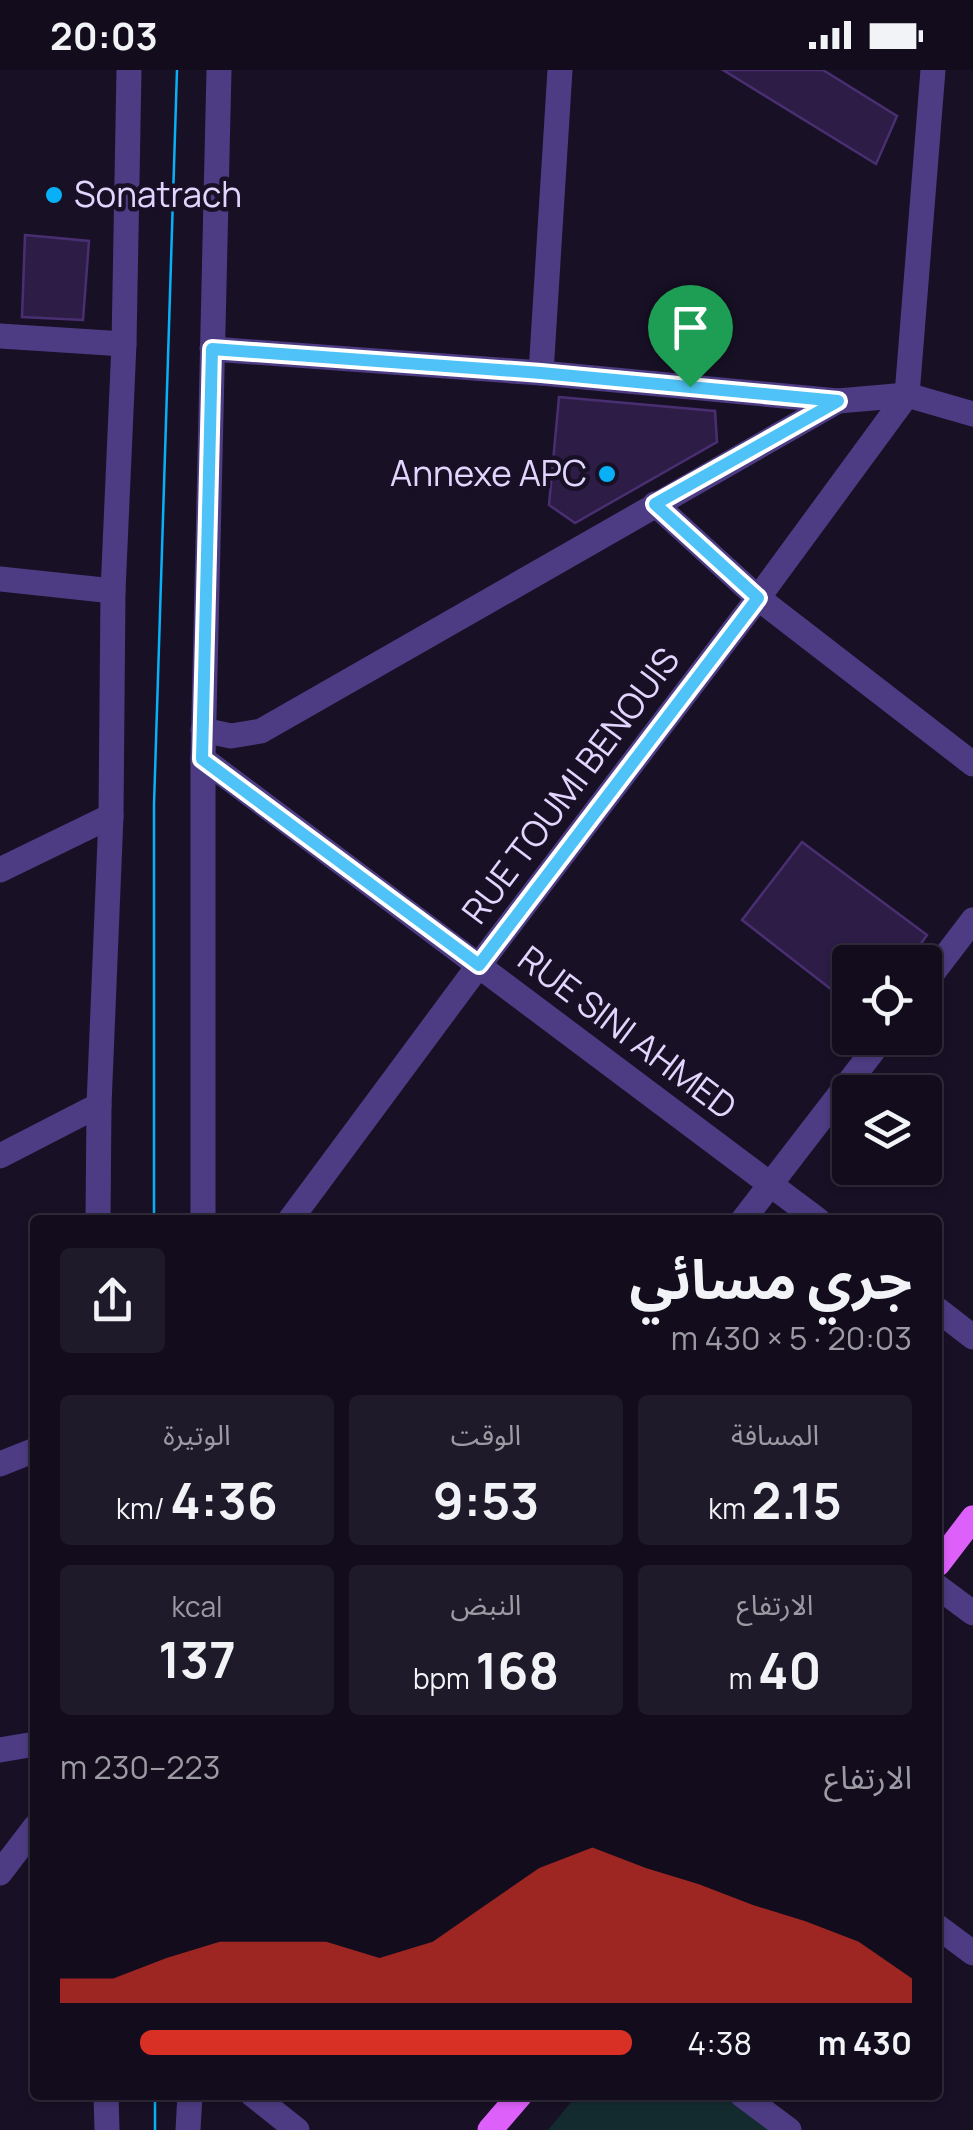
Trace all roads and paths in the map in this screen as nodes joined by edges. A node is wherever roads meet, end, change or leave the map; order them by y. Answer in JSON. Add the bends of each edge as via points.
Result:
{"nodes":[{"id":1,"x":130,"y":70,"type":"edge"},
{"id":2,"x":219,"y":70,"type":"edge"},
{"id":3,"x":560,"y":70,"type":"edge"},
{"id":4,"x":933,"y":70,"type":"edge"},
{"id":5,"x":0,"y":336,"type":"edge"},
{"id":6,"x":124,"y":344,"type":"junction"},
{"id":7,"x":212,"y":349,"type":"junction"},
{"id":8,"x":541,"y":373,"type":"junction"},
{"id":9,"x":907,"y":395,"type":"junction"},
{"id":10,"x":838,"y":401,"type":"junction"},
{"id":11,"x":973,"y":414,"type":"edge"},
{"id":12,"x":655,"y":504,"type":"junction"},
{"id":13,"x":0,"y":579,"type":"edge"},
{"id":14,"x":113,"y":591,"type":"junction"},
{"id":15,"x":758,"y":598,"type":"junction"},
{"id":16,"x":204,"y":730,"type":"junction"},
{"id":17,"x":202,"y":759,"type":"junction"},
{"id":18,"x":973,"y":764,"type":"edge"},
{"id":19,"x":111,"y":816,"type":"junction"},
{"id":20,"x":0,"y":870,"type":"edge"},
{"id":21,"x":973,"y":920,"type":"edge"},
{"id":22,"x":942,"y":961,"type":"edge"},
{"id":23,"x":479,"y":965,"type":"junction"},
{"id":24,"x":870,"y":1055,"type":"edge"},
{"id":25,"x":99,"y":1105,"type":"junction"},
{"id":26,"x":0,"y":1156,"type":"edge"},
{"id":27,"x":771,"y":1184,"type":"junction"},
{"id":28,"x":98,"y":1215,"type":"edge"},
{"id":29,"x":203,"y":1215,"type":"edge"},
{"id":30,"x":294,"y":1215,"type":"edge"},
{"id":31,"x":747,"y":1215,"type":"edge"},
{"id":32,"x":811,"y":1215,"type":"edge"},
{"id":33,"x":942,"y":1313,"type":"edge"},
{"id":34,"x":973,"y":1337,"type":"edge"},
{"id":35,"x":30,"y":1452,"type":"edge"},
{"id":36,"x":0,"y":1464,"type":"edge"},
{"id":37,"x":973,"y":1518,"type":"edge"},
{"id":38,"x":942,"y":1559,"type":"edge"},
{"id":39,"x":942,"y":1590,"type":"edge"},
{"id":40,"x":973,"y":1613,"type":"edge"},
{"id":41,"x":30,"y":1745,"type":"edge"},
{"id":42,"x":0,"y":1750,"type":"edge"},
{"id":43,"x":30,"y":1833,"type":"edge"},
{"id":44,"x":0,"y":1872,"type":"edge"},
{"id":45,"x":942,"y":1930,"type":"edge"},
{"id":46,"x":973,"y":1953,"type":"edge"},
{"id":47,"x":106,"y":2100,"type":"edge"},
{"id":48,"x":190,"y":2100,"type":"edge"},
{"id":49,"x":259,"y":2100,"type":"edge"},
{"id":50,"x":516,"y":2100,"type":"edge"},
{"id":51,"x":749,"y":2100,"type":"edge"},
{"id":52,"x":107,"y":2130,"type":"edge"},
{"id":53,"x":188,"y":2130,"type":"edge"},
{"id":54,"x":297,"y":2130,"type":"edge"},
{"id":55,"x":490,"y":2130,"type":"edge"},
{"id":56,"x":789,"y":2130,"type":"edge"}],
"edges":[{"from":1,"to":6,"type":"street"},
{"from":2,"to":7,"type":"street"},
{"from":3,"to":8,"type":"street"},
{"from":4,"to":9,"type":"street"},
{"from":5,"to":6,"type":"street"},
{"from":6,"to":14,"type":"street"},
{"from":7,"to":8,"type":"street"},
{"from":7,"to":16,"type":"street"},
{"from":8,"to":10,"type":"street"},
{"from":9,"to":10,"type":"street"},
{"from":9,"to":11,"type":"street"},
{"from":9,"to":15,"type":"street","name":"RUE TOUMI BENOUIS"},
{"from":10,"to":12,"type":"street"},
{"from":12,"to":15,"type":"street"},
{"from":12,"to":16,"type":"street","via":[[261,732],[231,736]]},
{"from":13,"to":14,"type":"street"},
{"from":14,"to":19,"type":"street"},
{"from":15,"to":18,"type":"street"},
{"from":15,"to":23,"type":"street","name":"RUE TOUMI BENOUIS"},
{"from":16,"to":17,"type":"street"},
{"from":17,"to":23,"type":"street","name":"RUE SINI AHMED"},
{"from":17,"to":29,"type":"street"},
{"from":19,"to":20,"type":"street"},
{"from":19,"to":25,"type":"street"},
{"from":21,"to":22,"type":"street"},
{"from":23,"to":27,"type":"street","name":"RUE SINI AHMED"},
{"from":23,"to":30,"type":"street","name":"RUE TOUMI BENOUIS"},
{"from":24,"to":27,"type":"street"},
{"from":25,"to":26,"type":"street"},
{"from":25,"to":28,"type":"street"},
{"from":27,"to":31,"type":"street"},
{"from":27,"to":32,"type":"street","name":"RUE SINI AHMED"},
{"from":33,"to":34,"type":"street"},
{"from":35,"to":36,"type":"street"},
{"from":37,"to":38,"type":"main road"},
{"from":39,"to":40,"type":"street"},
{"from":41,"to":42,"type":"street"},
{"from":43,"to":44,"type":"street"},
{"from":45,"to":46,"type":"street"},
{"from":47,"to":52,"type":"street"},
{"from":48,"to":53,"type":"street"},
{"from":49,"to":54,"type":"street"},
{"from":50,"to":55,"type":"main road"},
{"from":51,"to":56,"type":"street"}]}
